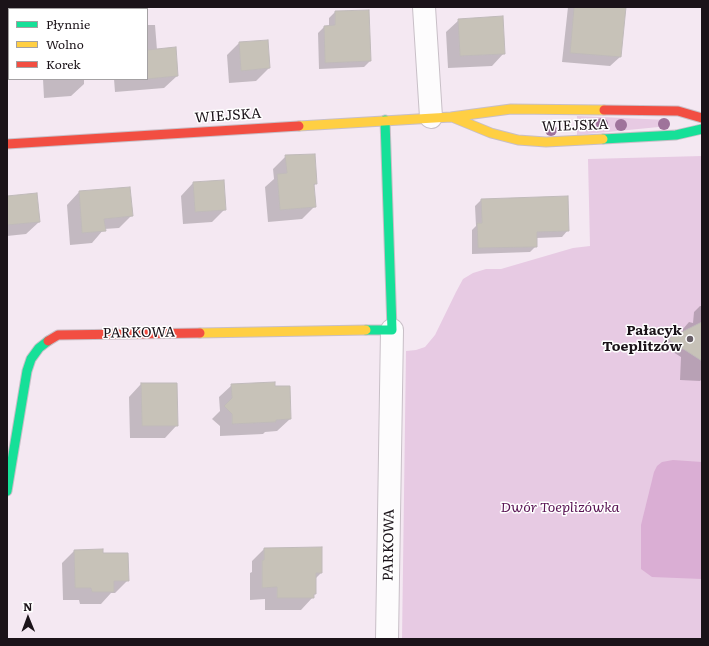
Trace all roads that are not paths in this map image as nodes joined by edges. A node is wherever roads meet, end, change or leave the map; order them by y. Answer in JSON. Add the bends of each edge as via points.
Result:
{"nodes":[{"id":1,"x":424,"y":7,"type":"edge"},
{"id":2,"x":441,"y":117,"type":"junction"},
{"id":3,"x":702,"y":118,"type":"edge"},
{"id":4,"x":386,"y":120,"type":"junction"},
{"id":5,"x":702,"y":129,"type":"edge"},
{"id":6,"x":7,"y":144,"type":"edge"},
{"id":7,"x":392,"y":330,"type":"junction"},
{"id":8,"x":7,"y":491,"type":"edge"},
{"id":9,"x":387,"y":639,"type":"edge"}],
"edges":[{"from":1,"to":2,"type":"street"},
{"from":2,"to":3,"type":"street","name":"WIEJSKA","via":[[511,109],[678,111]]},
{"from":2,"to":4,"type":"street","name":"WIEJSKA"},
{"from":2,"to":5,"type":"street","name":"WIEJSKA","via":[[518,140],[546,142],[676,135]]},
{"from":4,"to":6,"type":"street","name":"WIEJSKA"},
{"from":4,"to":7,"type":"street","name":"PARKOWA"},
{"from":7,"to":8,"type":"street","name":"PARKOWA","via":[[58,335],[39,348],[31,359],[27,371]]},
{"from":7,"to":9,"type":"street","name":"PARKOWA"}]}
